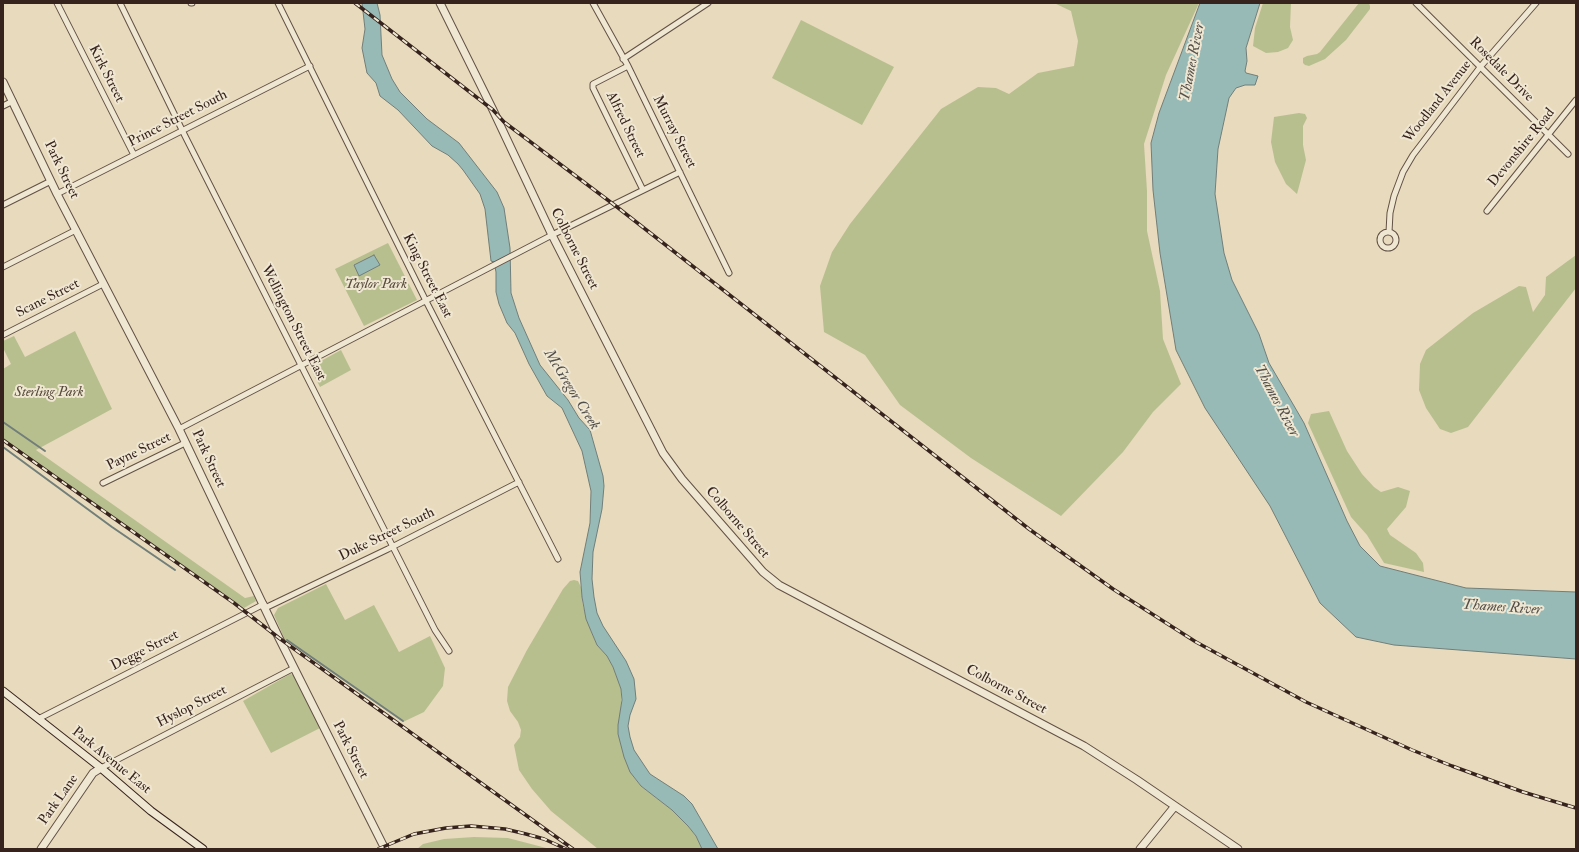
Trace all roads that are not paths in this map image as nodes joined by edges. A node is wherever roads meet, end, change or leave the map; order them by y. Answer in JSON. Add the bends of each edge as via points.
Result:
{"nodes":[{"id":1,"x":57,"y":3,"type":"edge"},
{"id":2,"x":120,"y":3,"type":"edge"},
{"id":3,"x":278,"y":3,"type":"edge"},
{"id":4,"x":440,"y":3,"type":"edge"},
{"id":5,"x":593,"y":3,"type":"edge"},
{"id":6,"x":708,"y":3,"type":"edge"},
{"id":7,"x":1416,"y":3,"type":"edge"},
{"id":8,"x":1536,"y":3,"type":"edge"},
{"id":9,"x":623,"y":59,"type":"junction"},
{"id":10,"x":310,"y":66,"type":"junction"},
{"id":11,"x":628,"y":66,"type":"junction"},
{"id":12,"x":1481,"y":66,"type":"junction"},
{"id":13,"x":3,"y":82,"type":"edge"},
{"id":14,"x":1576,"y":100,"type":"edge"},
{"id":15,"x":13,"y":101,"type":"junction"},
{"id":16,"x":3,"y":106,"type":"edge"},
{"id":17,"x":182,"y":131,"type":"junction"},
{"id":18,"x":1548,"y":134,"type":"junction"},
{"id":19,"x":1568,"y":154,"type":"dead end"},
{"id":20,"x":134,"y":155,"type":"junction"},
{"id":21,"x":680,"y":172,"type":"junction"},
{"id":22,"x":51,"y":181,"type":"junction"},
{"id":23,"x":643,"y":190,"type":"junction"},
{"id":24,"x":58,"y":194,"type":"junction"},
{"id":25,"x":3,"y":205,"type":"edge"},
{"id":26,"x":1487,"y":211,"type":"dead end"},
{"id":27,"x":76,"y":230,"type":"junction"},
{"id":28,"x":1388,"y":232,"type":"dead end"},
{"id":29,"x":552,"y":235,"type":"junction"},
{"id":30,"x":3,"y":267,"type":"edge"},
{"id":31,"x":729,"y":273,"type":"dead end"},
{"id":32,"x":103,"y":284,"type":"junction"},
{"id":33,"x":426,"y":302,"type":"junction"},
{"id":34,"x":3,"y":335,"type":"edge"},
{"id":35,"x":302,"y":365,"type":"junction"},
{"id":36,"x":179,"y":429,"type":"junction"},
{"id":37,"x":185,"y":443,"type":"junction"},
{"id":38,"x":519,"y":482,"type":"junction"},
{"id":39,"x":103,"y":484,"type":"dead end"},
{"id":40,"x":393,"y":546,"type":"junction"},
{"id":41,"x":558,"y":559,"type":"dead end"},
{"id":42,"x":265,"y":606,"type":"junction"},
{"id":43,"x":449,"y":651,"type":"dead end"},
{"id":44,"x":294,"y":668,"type":"junction"},
{"id":45,"x":3,"y":691,"type":"edge"},
{"id":46,"x":38,"y":719,"type":"junction"},
{"id":47,"x":101,"y":768,"type":"junction"},
{"id":48,"x":1175,"y":806,"type":"junction"},
{"id":49,"x":40,"y":849,"type":"edge"},
{"id":50,"x":203,"y":849,"type":"edge"},
{"id":51,"x":385,"y":849,"type":"edge"},
{"id":52,"x":1140,"y":849,"type":"edge"},
{"id":53,"x":1238,"y":849,"type":"edge"}],
"edges":[{"from":1,"to":20,"type":"street","name":"Kirk Street"},
{"from":2,"to":17,"type":"street","name":"Wellington Street East"},
{"from":3,"to":10,"type":"street","name":"King Street East"},
{"from":4,"to":29,"type":"street","name":"Colborne Street"},
{"from":5,"to":9,"type":"street","name":"Murray Street"},
{"from":6,"to":9,"type":"street"},
{"from":7,"to":12,"type":"street","name":"Rosedale Drive"},
{"from":8,"to":12,"type":"street","name":"Woodland Avenue"},
{"from":9,"to":11,"type":"street","name":"Murray Street"},
{"from":10,"to":17,"type":"street","name":"Prince Street South"},
{"from":10,"to":33,"type":"street","name":"King Street East"},
{"from":11,"to":21,"type":"street","name":"Murray Street"},
{"from":11,"to":23,"type":"street","name":"Alfred Street","via":[[593,84],[593,88]]},
{"from":12,"to":18,"type":"street","name":"Rosedale Drive"},
{"from":12,"to":28,"type":"street","name":"Woodland Avenue","via":[[1407,165],[1393,200]]},
{"from":13,"to":15,"type":"street","name":"Park Street"},
{"from":14,"to":18,"type":"street","name":"Devonshire Road"},
{"from":15,"to":16,"type":"street"},
{"from":15,"to":22,"type":"street","name":"Park Street"},
{"from":17,"to":20,"type":"street","name":"Prince Street South"},
{"from":17,"to":35,"type":"street","name":"Wellington Street East"},
{"from":18,"to":19,"type":"street","name":"Rosedale Drive"},
{"from":18,"to":26,"type":"street","name":"Devonshire Road"},
{"from":20,"to":24,"type":"street","name":"Prince Street South"},
{"from":21,"to":23,"type":"street"},
{"from":21,"to":31,"type":"street","name":"Murray Street"},
{"from":22,"to":24,"type":"street","name":"Park Street"},
{"from":22,"to":25,"type":"street"},
{"from":23,"to":29,"type":"street"},
{"from":24,"to":27,"type":"street","name":"Park Street"},
{"from":27,"to":30,"type":"street"},
{"from":27,"to":32,"type":"street","name":"Park Street"},
{"from":29,"to":33,"type":"street"},
{"from":29,"to":48,"type":"street","name":"Colborne Street","via":[[663,453],[763,572],[779,585],[1084,746]]},
{"from":32,"to":34,"type":"street","name":"Scane Street"},
{"from":32,"to":36,"type":"street","name":"Park Street"},
{"from":33,"to":35,"type":"street"},
{"from":33,"to":38,"type":"street","name":"King Street East"},
{"from":35,"to":36,"type":"street"},
{"from":35,"to":40,"type":"street","name":"Wellington Street East"},
{"from":36,"to":37,"type":"street","name":"Park Street"},
{"from":37,"to":39,"type":"street","name":"Payne Street"},
{"from":37,"to":42,"type":"street","name":"Park Street"},
{"from":38,"to":40,"type":"street","name":"Duke Street South"},
{"from":38,"to":41,"type":"street","name":"King Street East"},
{"from":40,"to":42,"type":"street","name":"Duke Street South"},
{"from":40,"to":43,"type":"street","name":"Wellington Street East","via":[[435,630]]},
{"from":42,"to":44,"type":"street","name":"Park Street"},
{"from":42,"to":46,"type":"street","name":"Degge Street"},
{"from":44,"to":47,"type":"street","name":"Hyslop Street"},
{"from":44,"to":51,"type":"street","name":"Park Street"},
{"from":45,"to":46,"type":"street","name":"Park Avenue East"},
{"from":46,"to":47,"type":"street","name":"Park Avenue East"},
{"from":47,"to":49,"type":"street","name":"Park Lane","via":[[93,773]]},
{"from":47,"to":50,"type":"street","name":"Park Avenue East","via":[[151,811]]},
{"from":48,"to":52,"type":"street"},
{"from":48,"to":53,"type":"street","name":"Colborne Street"}]}
